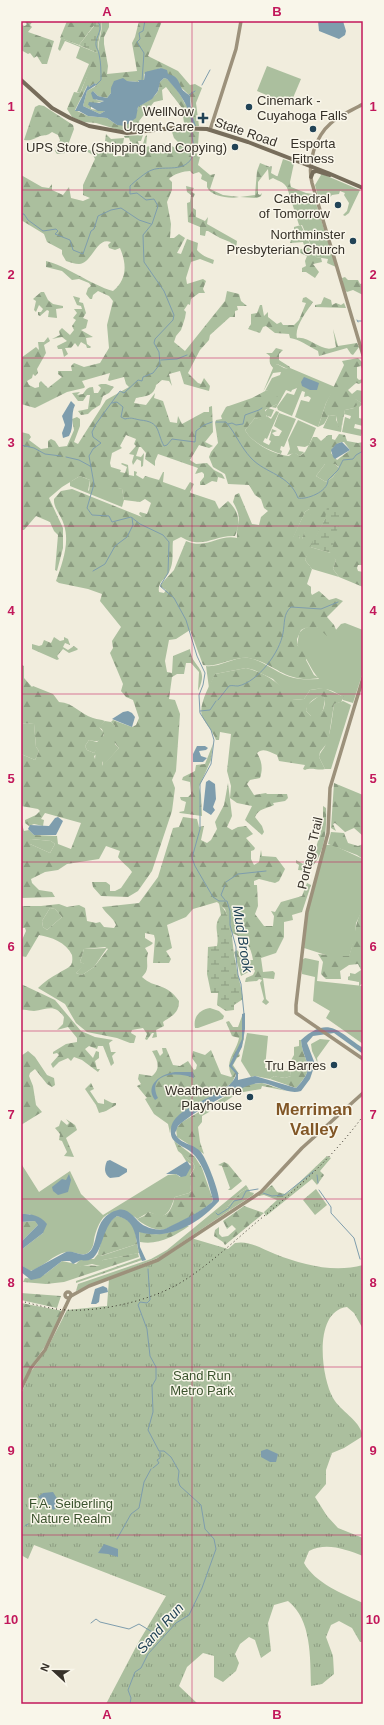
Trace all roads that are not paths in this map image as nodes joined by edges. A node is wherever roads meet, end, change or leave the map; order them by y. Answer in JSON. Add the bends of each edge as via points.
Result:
{"nodes":[{"id":1,"x":241,"y":21,"type":"edge"},
{"id":2,"x":21,"y":80,"type":"edge"},
{"id":3,"x":363,"y":104,"type":"edge"},
{"id":4,"x":210,"y":130,"type":"junction"},
{"id":5,"x":310,"y":167,"type":"junction"},
{"id":6,"x":316,"y":171,"type":"junction"},
{"id":7,"x":330,"y":175,"type":"junction"},
{"id":8,"x":311,"y":177,"type":"junction"},
{"id":9,"x":363,"y":188,"type":"edge"},
{"id":10,"x":363,"y":354,"type":"edge"},
{"id":11,"x":363,"y":678,"type":"edge"},
{"id":12,"x":296,"y":1000,"type":"junction"},
{"id":13,"x":303,"y":1018,"type":"junction"},
{"id":14,"x":363,"y":1059,"type":"edge"},
{"id":15,"x":363,"y":1093,"type":"edge"},
{"id":16,"x":77,"y":1292,"type":"junction"},
{"id":17,"x":69,"y":1297,"type":"junction"},
{"id":18,"x":21,"y":1389,"type":"edge"}],
"edges":[{"from":1,"to":4,"type":"main road","via":[[236,49]]},
{"from":2,"to":4,"type":"main road","name":"State Road","via":[[52,108],[89,126],[112,132],[137,133],[189,128]]},
{"from":3,"to":5,"type":"main road","via":[[331,122],[318,143]]},
{"from":4,"to":5,"type":"main road","name":"State Road"},
{"from":5,"to":6,"type":"main road","name":"State Road"},
{"from":5,"to":7,"type":"main road","name":"State Road"},
{"from":5,"to":8,"type":"main road"},
{"from":6,"to":7,"type":"main road","name":"State Road"},
{"from":6,"to":8,"type":"main road"},
{"from":7,"to":9,"type":"main road","name":"State Road"},
{"from":8,"to":10,"type":"main road"},
{"from":11,"to":12,"type":"main road","name":"Portage Trail","via":[[331,784],[328,833],[307,912]]},
{"from":12,"to":13,"type":"main road"},
{"from":12,"to":13,"type":"main road","name":"Portage Trail","via":[[296,1013]]},
{"from":13,"to":14,"type":"main road"},
{"from":15,"to":16,"type":"main road","via":[[305,1145],[267,1186],[225,1216],[153,1263]]},
{"from":16,"to":17,"type":"main road"},
{"from":16,"to":17,"type":"main road","via":[[66,1293]]},
{"from":17,"to":18,"type":"main road","via":[[45,1350],[31,1368]]}]}
